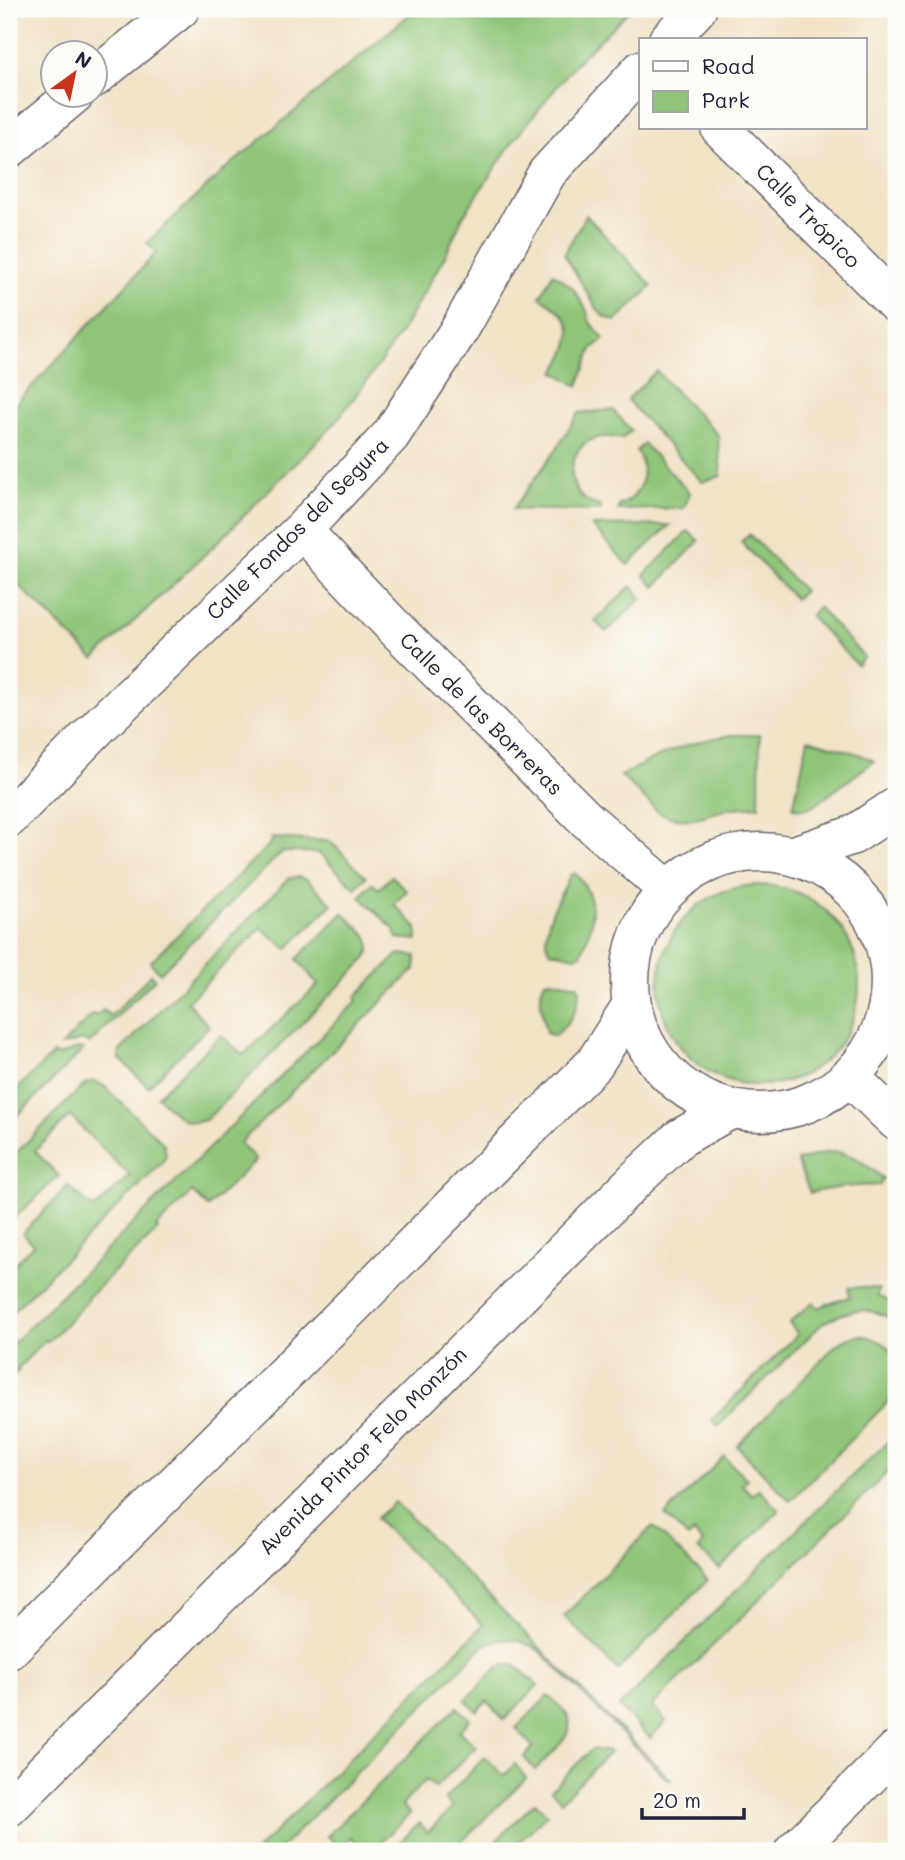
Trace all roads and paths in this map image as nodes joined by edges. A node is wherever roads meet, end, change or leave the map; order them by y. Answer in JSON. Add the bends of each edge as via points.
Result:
{"nodes":[{"id":1,"x":180,"y":9,"type":"edge"},
{"id":2,"x":697,"y":9,"type":"edge"},
{"id":3,"x":670,"y":38,"type":"edge"},
{"id":4,"x":108,"y":67,"type":"edge"},
{"id":5,"x":639,"y":72,"type":"edge"},
{"id":6,"x":58,"y":108,"type":"edge"},
{"id":7,"x":722,"y":130,"type":"edge"},
{"id":8,"x":9,"y":149,"type":"edge"},
{"id":9,"x":896,"y":304,"type":"edge"},
{"id":10,"x":302,"y":530,"type":"junction"},
{"id":11,"x":896,"y":807,"type":"edge"},
{"id":12,"x":9,"y":818,"type":"edge"},
{"id":13,"x":794,"y":856,"type":"junction"},
{"id":14,"x":667,"y":890,"type":"junction"},
{"id":15,"x":894,"y":983,"type":"edge"},
{"id":16,"x":631,"y":1006,"type":"junction"},
{"id":17,"x":851,"y":1078,"type":"junction"},
{"id":18,"x":730,"y":1110,"type":"junction"},
{"id":19,"x":896,"y":1121,"type":"edge"},
{"id":20,"x":9,"y":1650,"type":"edge"},
{"id":21,"x":896,"y":1750,"type":"edge"},
{"id":22,"x":9,"y":1807,"type":"edge"},
{"id":23,"x":794,"y":1851,"type":"edge"}],
"edges":[{"from":1,"to":4,"type":"street"},
{"from":2,"to":3,"type":"street"},
{"from":5,"to":10,"type":"street","name":"Calle Fondos del Segura","via":[[547,173],[461,327],[391,435]]},
{"from":6,"to":8,"type":"street"},
{"from":7,"to":9,"type":"street","name":"Calle Trópico"},
{"from":10,"to":12,"type":"street","name":"Calle Fondos del Segura"},
{"from":10,"to":14,"type":"street","name":"Calle de las Borreras","via":[[586,819]]},
{"from":11,"to":13,"type":"street","via":[[853,835]]},
{"from":13,"to":14,"type":"street","via":[[760,851],[726,856],[694,869]]},
{"from":13,"to":15,"type":"street","via":[[834,874],[866,904],[886,943]]},
{"from":14,"to":16,"type":"street","via":[[642,923],[630,964]]},
{"from":15,"to":17,"type":"street","via":[[887,1020],[873,1051]]},
{"from":16,"to":18,"type":"street","via":[[643,1042],[665,1073],[695,1096]]},
{"from":16,"to":20,"type":"street","via":[[594,1065]]},
{"from":17,"to":18,"type":"street","via":[[815,1102],[773,1113]]},
{"from":17,"to":19,"type":"street"},
{"from":18,"to":22,"type":"street","name":"Avenida Pintor Felo Monzón","via":[[680,1138],[636,1178]]},
{"from":21,"to":23,"type":"street"}]}
